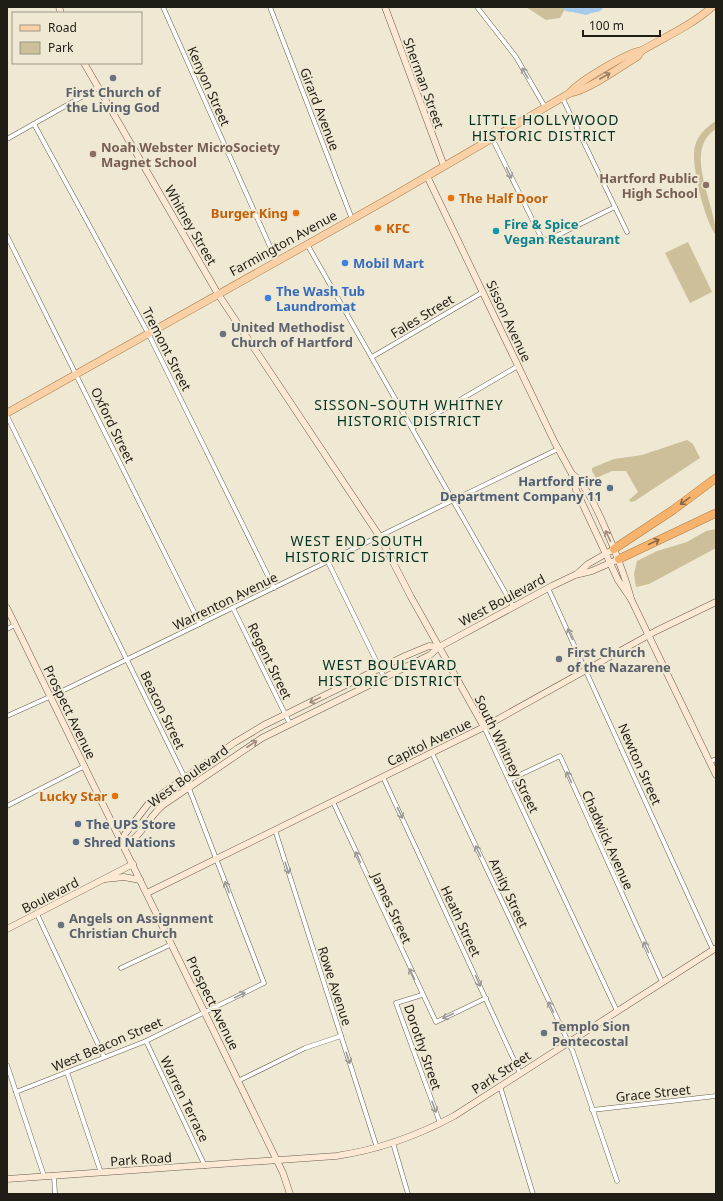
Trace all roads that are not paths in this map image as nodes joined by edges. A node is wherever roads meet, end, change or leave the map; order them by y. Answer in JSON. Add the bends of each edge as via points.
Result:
{"nodes":[{"id":1,"x":163,"y":7,"type":"edge"},
{"id":2,"x":270,"y":7,"type":"edge"},
{"id":3,"x":385,"y":7,"type":"edge"},
{"id":4,"x":477,"y":7,"type":"edge"},
{"id":5,"x":712,"y":7,"type":"edge"},
{"id":6,"x":705,"y":10,"type":"edge"},
{"id":7,"x":716,"y":11,"type":"edge"},
{"id":8,"x":85,"y":64,"type":"edge"},
{"id":9,"x":98,"y":87,"type":"junction"},
{"id":10,"x":562,"y":97,"type":"junction"},
{"id":11,"x":545,"y":107,"type":"junction"},
{"id":12,"x":34,"y":124,"type":"junction"},
{"id":13,"x":492,"y":138,"type":"junction"},
{"id":14,"x":7,"y":139,"type":"edge"},
{"id":15,"x":444,"y":166,"type":"junction"},
{"id":16,"x":427,"y":176,"type":"junction"},
{"id":17,"x":615,"y":207,"type":"junction"},
{"id":18,"x":352,"y":219,"type":"junction"},
{"id":19,"x":627,"y":232,"type":"dead end"},
{"id":20,"x":7,"y":236,"type":"edge"},
{"id":21,"x":307,"y":244,"type":"junction"},
{"id":22,"x":276,"y":260,"type":"junction"},
{"id":23,"x":483,"y":292,"type":"junction"},
{"id":24,"x":218,"y":294,"type":"junction"},
{"id":25,"x":148,"y":333,"type":"junction"},
{"id":26,"x":372,"y":357,"type":"junction"},
{"id":27,"x":518,"y":366,"type":"junction"},
{"id":28,"x":76,"y":374,"type":"junction"},
{"id":29,"x":7,"y":413,"type":"edge"},
{"id":30,"x":7,"y":416,"type":"edge"},
{"id":31,"x":412,"y":428,"type":"junction"},
{"id":32,"x":558,"y":450,"type":"junction"},
{"id":33,"x":572,"y":474,"type":"junction"},
{"id":34,"x":716,"y":478,"type":"edge"},
{"id":35,"x":589,"y":497,"type":"junction"},
{"id":36,"x":454,"y":501,"type":"junction"},
{"id":37,"x":581,"y":501,"type":"junction"},
{"id":38,"x":716,"y":513,"type":"edge"},
{"id":39,"x":380,"y":537,"type":"junction"},
{"id":40,"x":614,"y":549,"type":"junction"},
{"id":41,"x":606,"y":554,"type":"junction"},
{"id":42,"x":619,"y":559,"type":"junction"},
{"id":43,"x":328,"y":562,"type":"junction"},
{"id":44,"x":610,"y":563,"type":"junction"},
{"id":45,"x":576,"y":575,"type":"junction"},
{"id":46,"x":274,"y":588,"type":"junction"},
{"id":47,"x":548,"y":588,"type":"junction"},
{"id":48,"x":631,"y":599,"type":"junction"},
{"id":49,"x":716,"y":602,"type":"edge"},
{"id":50,"x":513,"y":606,"type":"junction"},
{"id":51,"x":7,"y":608,"type":"edge"},
{"id":52,"x":233,"y":608,"type":"junction"},
{"id":53,"x":200,"y":624,"type":"junction"},
{"id":54,"x":15,"y":625,"type":"junction"},
{"id":55,"x":7,"y":629,"type":"edge"},
{"id":56,"x":648,"y":635,"type":"junction"},
{"id":57,"x":439,"y":646,"type":"junction"},
{"id":58,"x":126,"y":659,"type":"junction"},
{"id":59,"x":380,"y":668,"type":"junction"},
{"id":60,"x":587,"y":670,"type":"junction"},
{"id":61,"x":384,"y":677,"type":"junction"},
{"id":62,"x":51,"y":697,"type":"junction"},
{"id":63,"x":285,"y":714,"type":"junction"},
{"id":64,"x":7,"y":716,"type":"edge"},
{"id":65,"x":290,"y":724,"type":"junction"},
{"id":66,"x":484,"y":727,"type":"junction"},
{"id":67,"x":234,"y":743,"type":"junction"},
{"id":68,"x":240,"y":752,"type":"junction"},
{"id":69,"x":432,"y":753,"type":"junction"},
{"id":70,"x":716,"y":759,"type":"edge"},
{"id":71,"x":710,"y":762,"type":"junction"},
{"id":72,"x":84,"y":766,"type":"junction"},
{"id":73,"x":716,"y":775,"type":"edge"},
{"id":74,"x":383,"y":777,"type":"junction"},
{"id":75,"x":185,"y":778,"type":"junction"},
{"id":76,"x":509,"y":780,"type":"junction"},
{"id":77,"x":189,"y":788,"type":"junction"},
{"id":78,"x":333,"y":802,"type":"junction"},
{"id":79,"x":7,"y":806,"type":"edge"},
{"id":80,"x":275,"y":830,"type":"junction"},
{"id":81,"x":122,"y":842,"type":"junction"},
{"id":82,"x":216,"y":859,"type":"junction"},
{"id":83,"x":133,"y":864,"type":"junction"},
{"id":84,"x":104,"y":880,"type":"junction"},
{"id":85,"x":140,"y":880,"type":"junction"},
{"id":86,"x":147,"y":894,"type":"junction"},
{"id":87,"x":37,"y":914,"type":"junction"},
{"id":88,"x":7,"y":929,"type":"edge"},
{"id":89,"x":172,"y":944,"type":"junction"},
{"id":90,"x":714,"y":949,"type":"edge"},
{"id":91,"x":121,"y":968,"type":"dead end"},
{"id":92,"x":662,"y":982,"type":"junction"},
{"id":93,"x":422,"y":995,"type":"junction"},
{"id":94,"x":486,"y":998,"type":"junction"},
{"id":95,"x":617,"y":1011,"type":"junction"},
{"id":96,"x":205,"y":1012,"type":"junction"},
{"id":97,"x":341,"y":1036,"type":"junction"},
{"id":98,"x":146,"y":1041,"type":"junction"},
{"id":99,"x":568,"y":1042,"type":"junction"},
{"id":100,"x":104,"y":1057,"type":"junction"},
{"id":101,"x":7,"y":1065,"type":"edge"},
{"id":102,"x":67,"y":1072,"type":"junction"},
{"id":103,"x":520,"y":1073,"type":"junction"},
{"id":104,"x":238,"y":1081,"type":"junction"},
{"id":105,"x":500,"y":1086,"type":"junction"},
{"id":106,"x":16,"y":1092,"type":"junction"},
{"id":107,"x":716,"y":1096,"type":"edge"},
{"id":108,"x":592,"y":1110,"type":"junction"},
{"id":109,"x":440,"y":1123,"type":"junction"},
{"id":110,"x":393,"y":1143,"type":"junction"},
{"id":111,"x":377,"y":1148,"type":"junction"},
{"id":112,"x":277,"y":1161,"type":"junction"},
{"id":113,"x":205,"y":1166,"type":"junction"},
{"id":114,"x":101,"y":1173,"type":"junction"},
{"id":115,"x":44,"y":1176,"type":"junction"},
{"id":116,"x":54,"y":1176,"type":"junction"},
{"id":117,"x":7,"y":1179,"type":"edge"},
{"id":118,"x":617,"y":1181,"type":"dead end"},
{"id":119,"x":55,"y":1194,"type":"edge"},
{"id":120,"x":290,"y":1194,"type":"edge"},
{"id":121,"x":408,"y":1194,"type":"edge"},
{"id":122,"x":533,"y":1194,"type":"edge"}],
"edges":[{"from":1,"to":22,"type":"street","name":"Kenyon Street"},
{"from":2,"to":18,"type":"street","name":"Girard Avenue"},
{"from":3,"to":15,"type":"main road","name":"Sherman Street"},
{"from":11,"to":4,"type":"street","one_way":true,"via":[[516,57]]},
{"from":5,"to":6,"type":"main road","name":"Farmington Avenue"},
{"from":6,"to":7,"type":"main road","name":"Farmington Avenue"},
{"from":6,"to":10,"type":"main road","name":"Farmington Avenue","via":[[641,51],[638,56],[577,92],[570,92]]},
{"from":8,"to":9,"type":"main road","name":"Whitney Street"},
{"from":9,"to":12,"type":"street"},
{"from":9,"to":24,"type":"main road","name":"Whitney Street"},
{"from":10,"to":11,"type":"main road","name":"Farmington Avenue"},
{"from":10,"to":17,"type":"street"},
{"from":11,"to":13,"type":"main road","name":"Farmington Avenue"},
{"from":12,"to":14,"type":"street"},
{"from":12,"to":25,"type":"street","name":"Tremont Street"},
{"from":13,"to":15,"type":"main road","name":"Farmington Avenue"},
{"from":13,"to":17,"type":"street","one_way":true,"via":[[542,239],[548,240]]},
{"from":15,"to":16,"type":"main road","name":"Farmington Avenue"},
{"from":16,"to":18,"type":"main road","name":"Farmington Avenue"},
{"from":16,"to":23,"type":"main road","name":"Sisson Avenue"},
{"from":17,"to":19,"type":"street"},
{"from":18,"to":21,"type":"main road","name":"Farmington Avenue"},
{"from":20,"to":28,"type":"street","name":"Oxford Street"},
{"from":21,"to":22,"type":"main road","name":"Farmington Avenue"},
{"from":21,"to":26,"type":"street"},
{"from":22,"to":24,"type":"main road","name":"Farmington Avenue"},
{"from":23,"to":26,"type":"street","name":"Fales Street"},
{"from":23,"to":27,"type":"main road","name":"Sisson Avenue"},
{"from":24,"to":25,"type":"main road","name":"Farmington Avenue"},
{"from":24,"to":39,"type":"main road","name":"South Whitney Street"},
{"from":25,"to":28,"type":"main road","name":"Farmington Avenue"},
{"from":25,"to":46,"type":"street","name":"Tremont Street"},
{"from":26,"to":31,"type":"street"},
{"from":27,"to":31,"type":"street"},
{"from":27,"to":32,"type":"main road","name":"Sisson Avenue"},
{"from":28,"to":29,"type":"main road","name":"Farmington Avenue"},
{"from":28,"to":53,"type":"street","name":"Oxford Street"},
{"from":30,"to":58,"type":"street","name":"Beacon Street"},
{"from":31,"to":36,"type":"street"},
{"from":32,"to":33,"type":"main road","name":"Sisson Avenue"},
{"from":32,"to":36,"type":"street","name":"Warrenton Avenue"},
{"from":33,"to":35,"type":"main road","name":"Sisson Avenue"},
{"from":33,"to":37,"type":"main road","name":"Sisson Avenue","via":[[572,482]]},
{"from":34,"to":40,"type":"highway","one_way":true},
{"from":35,"to":37,"type":"main road"},
{"from":40,"to":35,"type":"main road","name":"Sisson Avenue","one_way":true},
{"from":36,"to":39,"type":"street","name":"Warrenton Avenue"},
{"from":36,"to":50,"type":"street"},
{"from":37,"to":41,"type":"main road","name":"Sisson Avenue"},
{"from":42,"to":38,"type":"highway","one_way":true},
{"from":39,"to":43,"type":"street","name":"Warrenton Avenue"},
{"from":39,"to":57,"type":"main road","name":"South Whitney Street"},
{"from":40,"to":41,"type":"main road","name":"West Boulevard"},
{"from":40,"to":42,"type":"main road","name":"Sisson Avenue"},
{"from":41,"to":44,"type":"main road","name":"Sisson Avenue"},
{"from":41,"to":45,"type":"main road","name":"West Boulevard","via":[[588,564]]},
{"from":42,"to":44,"type":"main road","name":"West Boulevard"},
{"from":42,"to":48,"type":"main road","name":"Sisson Avenue"},
{"from":43,"to":46,"type":"street","name":"Warrenton Avenue"},
{"from":43,"to":59,"type":"street"},
{"from":44,"to":45,"type":"main road","name":"West Boulevard"},
{"from":44,"to":48,"type":"main road","name":"Sisson Avenue"},
{"from":45,"to":47,"type":"main road","name":"West Boulevard"},
{"from":46,"to":52,"type":"street","name":"Warrenton Avenue"},
{"from":47,"to":50,"type":"main road","name":"West Boulevard"},
{"from":60,"to":47,"type":"street","name":"Newton Street","one_way":true},
{"from":48,"to":56,"type":"main road","name":"Sisson Avenue"},
{"from":49,"to":56,"type":"main road","name":"Capitol Avenue"},
{"from":50,"to":57,"type":"main road","name":"West Boulevard"},
{"from":51,"to":54,"type":"main road","name":"Prospect Avenue"},
{"from":52,"to":53,"type":"street","name":"Warrenton Avenue"},
{"from":52,"to":63,"type":"street","name":"Regent Street"},
{"from":53,"to":58,"type":"street","name":"Warrenton Avenue"},
{"from":54,"to":55,"type":"street"},
{"from":54,"to":62,"type":"main road","name":"Prospect Avenue"},
{"from":56,"to":60,"type":"main road","name":"Capitol Avenue"},
{"from":56,"to":71,"type":"main road","name":"Sisson Avenue"},
{"from":57,"to":59,"type":"main road","name":"West Boulevard","via":[[429,646]]},
{"from":57,"to":61,"type":"main road","name":"West Boulevard","via":[[430,655]]},
{"from":57,"to":66,"type":"main road","name":"South Whitney Street"},
{"from":58,"to":62,"type":"street","name":"Warrenton Avenue"},
{"from":58,"to":75,"type":"street","name":"Beacon Street"},
{"from":59,"to":61,"type":"street"},
{"from":59,"to":63,"type":"main road","name":"West Boulevard","one_way":true},
{"from":60,"to":66,"type":"main road","name":"Capitol Avenue"},
{"from":60,"to":90,"type":"street","name":"Newton Street"},
{"from":61,"to":65,"type":"main road","name":"West Boulevard"},
{"from":62,"to":64,"type":"street","name":"Warrenton Avenue"},
{"from":62,"to":72,"type":"main road","name":"Prospect Avenue"},
{"from":63,"to":65,"type":"street","name":"Regent Street"},
{"from":63,"to":67,"type":"main road","name":"West Boulevard"},
{"from":68,"to":65,"type":"main road","name":"West Boulevard","one_way":true},
{"from":66,"to":69,"type":"main road","name":"Capitol Avenue"},
{"from":66,"to":76,"type":"street","name":"South Whitney Street"},
{"from":67,"to":68,"type":"main road"},
{"from":67,"to":75,"type":"main road","name":"West Boulevard"},
{"from":68,"to":77,"type":"main road","name":"West Boulevard"},
{"from":69,"to":74,"type":"main road","name":"Capitol Avenue"},
{"from":99,"to":69,"type":"street","name":"Amity Street","one_way":true},
{"from":70,"to":71,"type":"street"},
{"from":71,"to":73,"type":"main road","name":"Sisson Avenue"},
{"from":72,"to":79,"type":"street"},
{"from":72,"to":81,"type":"main road","name":"Prospect Avenue"},
{"from":74,"to":78,"type":"main road","name":"Capitol Avenue"},
{"from":74,"to":94,"type":"street","name":"Heath Street","one_way":true},
{"from":75,"to":77,"type":"street","name":"Beacon Street"},
{"from":75,"to":81,"type":"main road","name":"West Boulevard","via":[[145,807]]},
{"from":92,"to":76,"type":"street","name":"Chadwick Avenue","one_way":true,"via":[[560,756]]},
{"from":76,"to":95,"type":"street","name":"South Whitney Street"},
{"from":77,"to":81,"type":"main road","name":"West Boulevard","via":[[156,811],[131,841]]},
{"from":77,"to":82,"type":"street","name":"Beacon Street"},
{"from":78,"to":80,"type":"main road","name":"Capitol Avenue"},
{"from":93,"to":78,"type":"street","name":"James Street","one_way":true},
{"from":80,"to":82,"type":"main road","name":"Capitol Avenue"},
{"from":80,"to":97,"type":"street","name":"Rowe Avenue","one_way":true},
{"from":81,"to":83,"type":"main road","name":"Prospect Avenue"},
{"from":82,"to":86,"type":"main road","name":"Capitol Avenue"},
{"from":96,"to":82,"type":"street","name":"Beacon Street","one_way":true,"via":[[264,983]]},
{"from":83,"to":84,"type":"main road","name":"Boulevard","via":[[112,873]]},
{"from":83,"to":85,"type":"main road","name":"Prospect Avenue"},
{"from":84,"to":85,"type":"main road","name":"Boulevard","via":[[124,877]]},
{"from":84,"to":87,"type":"main road","name":"Boulevard"},
{"from":85,"to":86,"type":"main road","name":"Prospect Avenue"},
{"from":86,"to":89,"type":"main road","name":"Prospect Avenue"},
{"from":87,"to":88,"type":"main road","name":"Boulevard"},
{"from":87,"to":100,"type":"street"},
{"from":89,"to":91,"type":"street"},
{"from":89,"to":96,"type":"main road","name":"Prospect Avenue"},
{"from":90,"to":92,"type":"main road","name":"Park Street"},
{"from":92,"to":95,"type":"main road","name":"Park Street"},
{"from":94,"to":93,"type":"street","name":"James Street","one_way":true,"via":[[436,1022]]},
{"from":93,"to":109,"type":"street","name":"Dorothy Street","one_way":true,"via":[[396,1003]]},
{"from":94,"to":103,"type":"street","name":"Heath Street"},
{"from":95,"to":99,"type":"main road","name":"Park Street"},
{"from":96,"to":98,"type":"street","name":"West Beacon Street"},
{"from":96,"to":104,"type":"main road","name":"Prospect Avenue"},
{"from":97,"to":104,"type":"street","via":[[305,1048]]},
{"from":97,"to":111,"type":"street","name":"Rowe Avenue","one_way":true},
{"from":98,"to":100,"type":"street","name":"West Beacon Street"},
{"from":98,"to":113,"type":"street","name":"Warren Terrace"},
{"from":99,"to":103,"type":"main road","name":"Park Street"},
{"from":99,"to":108,"type":"street","name":"Amity Street"},
{"from":100,"to":102,"type":"street","name":"West Beacon Street"},
{"from":101,"to":106,"type":"street"},
{"from":102,"to":106,"type":"street","name":"West Beacon Street"},
{"from":102,"to":114,"type":"street"},
{"from":103,"to":105,"type":"main road","name":"Park Street"},
{"from":104,"to":112,"type":"main road","name":"Prospect Avenue"},
{"from":105,"to":109,"type":"main road","name":"Park Street"},
{"from":105,"to":122,"type":"street"},
{"from":106,"to":115,"type":"street"},
{"from":107,"to":108,"type":"street","name":"Grace Street"},
{"from":108,"to":118,"type":"street","name":"Amity Street"},
{"from":109,"to":110,"type":"main road","name":"Park Street"},
{"from":110,"to":111,"type":"main road","name":"Park Street"},
{"from":110,"to":121,"type":"street"},
{"from":111,"to":112,"type":"main road","name":"Park Street","via":[[341,1155]]},
{"from":112,"to":113,"type":"main road","name":"Park Road"},
{"from":112,"to":120,"type":"main road","name":"Prospect Avenue"},
{"from":113,"to":114,"type":"main road","name":"Park Road"},
{"from":114,"to":116,"type":"main road","name":"Park Road"},
{"from":115,"to":116,"type":"main road","name":"Park Road"},
{"from":115,"to":117,"type":"main road","name":"Park Road"},
{"from":116,"to":119,"type":"street"}]}
